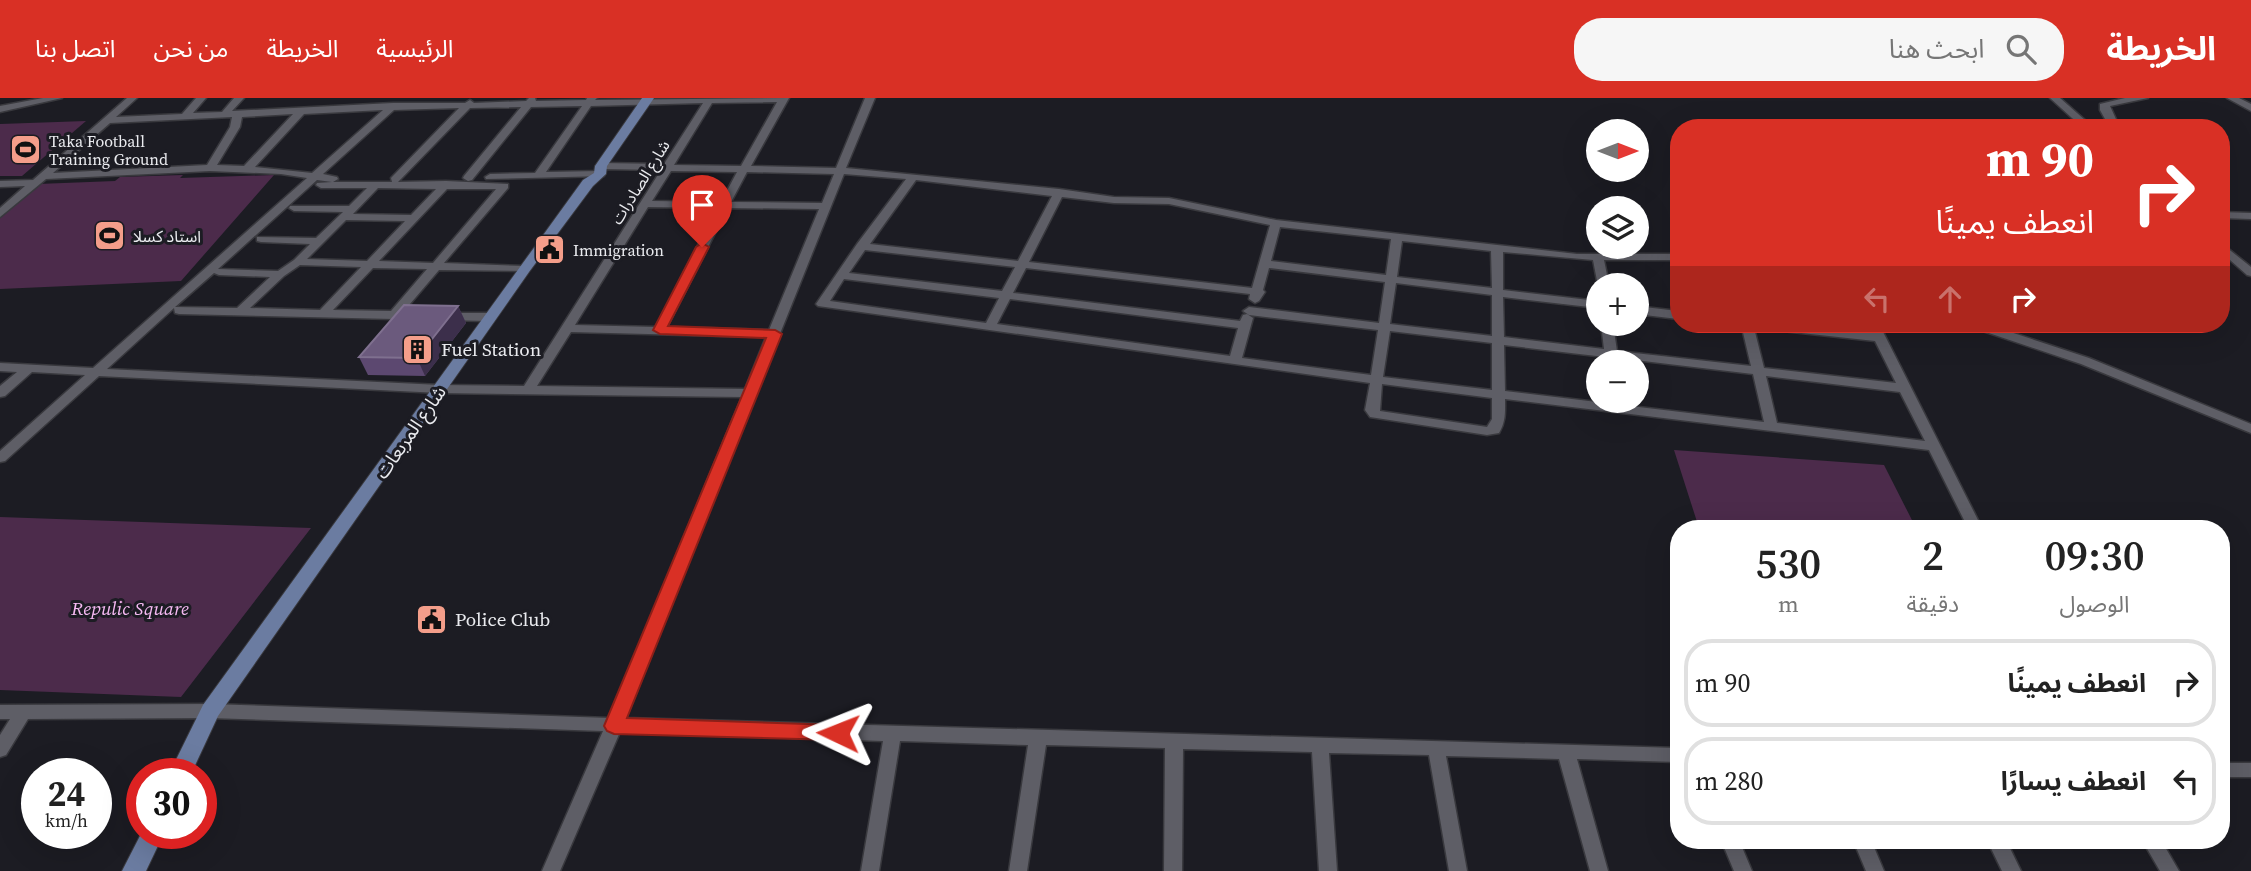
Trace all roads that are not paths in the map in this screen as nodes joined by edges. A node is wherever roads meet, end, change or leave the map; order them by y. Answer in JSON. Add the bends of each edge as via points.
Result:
{"nodes":[{"id":1,"x":41,"y":98,"type":"edge"},
{"id":2,"x":57,"y":98,"type":"edge"},
{"id":3,"x":131,"y":98,"type":"edge"},
{"id":4,"x":201,"y":98,"type":"edge"},
{"id":5,"x":239,"y":98,"type":"edge"},
{"id":6,"x":330,"y":98,"type":"edge"},
{"id":7,"x":403,"y":98,"type":"edge"},
{"id":8,"x":711,"y":98,"type":"edge"},
{"id":9,"x":783,"y":98,"type":"edge"},
{"id":10,"x":870,"y":98,"type":"edge"},
{"id":11,"x":2055,"y":98,"type":"edge"},
{"id":12,"x":2143,"y":98,"type":"edge"},
{"id":13,"x":2232,"y":98,"type":"edge"},
{"id":14,"x":591,"y":99,"type":"edge"},
{"id":15,"x":648,"y":99,"type":"edge"},
{"id":16,"x":531,"y":101,"type":"edge"},
{"id":17,"x":471,"y":102,"type":"edge"},
{"id":18,"x":2250,"y":106,"type":"edge"},
{"id":19,"x":392,"y":107,"type":"junction"},
{"id":20,"x":0,"y":108,"type":"edge"},
{"id":21,"x":302,"y":110,"type":"junction"},
{"id":22,"x":319,"y":110,"type":"junction"},
{"id":23,"x":226,"y":113,"type":"junction"},
{"id":24,"x":238,"y":113,"type":"junction"},
{"id":25,"x":185,"y":116,"type":"junction"},
{"id":26,"x":2079,"y":119,"type":"edge"},
{"id":27,"x":2110,"y":119,"type":"edge"},
{"id":28,"x":107,"y":120,"type":"junction"},
{"id":29,"x":210,"y":168,"type":"junction"},
{"id":30,"x":668,"y":168,"type":"junction"},
{"id":31,"x":247,"y":169,"type":"junction"},
{"id":32,"x":744,"y":170,"type":"junction"},
{"id":33,"x":841,"y":170,"type":"junction"},
{"id":34,"x":596,"y":174,"type":"junction"},
{"id":35,"x":538,"y":176,"type":"junction"},
{"id":36,"x":468,"y":177,"type":"junction"},
{"id":37,"x":913,"y":177,"type":"junction"},
{"id":38,"x":41,"y":180,"type":"junction"},
{"id":39,"x":395,"y":180,"type":"junction"},
{"id":40,"x":317,"y":181,"type":"junction"},
{"id":41,"x":0,"y":184,"type":"edge"},
{"id":42,"x":446,"y":184,"type":"junction"},
{"id":43,"x":376,"y":185,"type":"junction"},
{"id":44,"x":504,"y":186,"type":"junction"},
{"id":45,"x":1059,"y":192,"type":"junction"},
{"id":46,"x":645,"y":204,"type":"junction"},
{"id":47,"x":724,"y":205,"type":"junction"},
{"id":48,"x":827,"y":206,"type":"junction"},
{"id":49,"x":294,"y":208,"type":"dead end"},
{"id":50,"x":3,"y":210,"type":"edge"},
{"id":51,"x":348,"y":213,"type":"junction"},
{"id":52,"x":2230,"y":215,"type":"edge"},
{"id":53,"x":2251,"y":216,"type":"edge"},
{"id":54,"x":414,"y":218,"type":"junction"},
{"id":55,"x":1276,"y":223,"type":"junction"},
{"id":56,"x":1397,"y":238,"type":"junction"},
{"id":57,"x":261,"y":239,"type":"dead end"},
{"id":58,"x":320,"y":241,"type":"junction"},
{"id":59,"x":861,"y":246,"type":"junction"},
{"id":60,"x":1497,"y":248,"type":"junction"},
{"id":61,"x":2230,"y":254,"type":"edge"},
{"id":62,"x":1586,"y":256,"type":"edge"},
{"id":63,"x":1649,"y":257,"type":"edge"},
{"id":64,"x":1670,"y":257,"type":"edge"},
{"id":65,"x":298,"y":262,"type":"junction"},
{"id":66,"x":1267,"y":264,"type":"junction"},
{"id":67,"x":370,"y":265,"type":"junction"},
{"id":68,"x":1022,"y":265,"type":"junction"},
{"id":69,"x":436,"y":267,"type":"junction"},
{"id":70,"x":524,"y":268,"type":"junction"},
{"id":71,"x":219,"y":272,"type":"dead end"},
{"id":72,"x":2251,"y":273,"type":"edge"},
{"id":73,"x":280,"y":274,"type":"junction"},
{"id":74,"x":841,"y":275,"type":"junction"},
{"id":75,"x":1391,"y":280,"type":"junction"},
{"id":76,"x":1259,"y":292,"type":"junction"},
{"id":77,"x":1498,"y":293,"type":"junction"},
{"id":78,"x":1007,"y":295,"type":"junction"},
{"id":79,"x":1586,"y":304,"type":"edge"},
{"id":80,"x":178,"y":310,"type":"dead end"},
{"id":81,"x":1249,"y":311,"type":"junction"},
{"id":82,"x":239,"y":312,"type":"junction"},
{"id":83,"x":1649,"y":312,"type":"edge"},
{"id":84,"x":323,"y":314,"type":"junction"},
{"id":85,"x":1670,"y":314,"type":"edge"},
{"id":86,"x":394,"y":316,"type":"junction"},
{"id":87,"x":408,"y":316,"type":"edge"},
{"id":88,"x":435,"y":316,"type":"edge"},
{"id":89,"x":489,"y":317,"type":"junction"},
{"id":90,"x":1245,"y":325,"type":"junction"},
{"id":91,"x":1384,"y":325,"type":"junction"},
{"id":92,"x":990,"y":327,"type":"junction"},
{"id":93,"x":568,"y":328,"type":"junction"},
{"id":94,"x":660,"y":330,"type":"junction"},
{"id":95,"x":1749,"y":333,"type":"edge"},
{"id":96,"x":1835,"y":333,"type":"edge"},
{"id":97,"x":1878,"y":333,"type":"edge"},
{"id":98,"x":2002,"y":333,"type":"edge"},
{"id":99,"x":775,"y":334,"type":"junction"},
{"id":100,"x":1880,"y":338,"type":"junction"},
{"id":101,"x":1497,"y":339,"type":"junction"},
{"id":102,"x":1586,"y":354,"type":"edge"},
{"id":103,"x":1235,"y":361,"type":"junction"},
{"id":104,"x":1649,"y":361,"type":"edge"},
{"id":105,"x":0,"y":367,"type":"edge"},
{"id":106,"x":29,"y":368,"type":"junction"},
{"id":107,"x":99,"y":370,"type":"junction"},
{"id":108,"x":1758,"y":371,"type":"junction"},
{"id":109,"x":1377,"y":380,"type":"junction"},
{"id":110,"x":1903,"y":388,"type":"junction"},
{"id":111,"x":440,"y":389,"type":"junction"},
{"id":112,"x":528,"y":390,"type":"junction"},
{"id":113,"x":0,"y":393,"type":"edge"},
{"id":114,"x":749,"y":393,"type":"junction"},
{"id":115,"x":1498,"y":395,"type":"junction"},
{"id":116,"x":1586,"y":402,"type":"edge"},
{"id":117,"x":1649,"y":410,"type":"edge"},
{"id":118,"x":1772,"y":428,"type":"junction"},
{"id":119,"x":2251,"y":429,"type":"edge"},
{"id":120,"x":1934,"y":446,"type":"junction"},
{"id":121,"x":0,"y":458,"type":"edge"},
{"id":122,"x":1971,"y":520,"type":"edge"},
{"id":123,"x":210,"y":711,"type":"junction"},
{"id":124,"x":0,"y":712,"type":"edge"},
{"id":125,"x":23,"y":713,"type":"junction"},
{"id":126,"x":614,"y":726,"type":"junction"},
{"id":127,"x":893,"y":734,"type":"junction"},
{"id":128,"x":1038,"y":738,"type":"junction"},
{"id":129,"x":1174,"y":741,"type":"junction"},
{"id":130,"x":1320,"y":744,"type":"junction"},
{"id":131,"x":1436,"y":748,"type":"junction"},
{"id":132,"x":0,"y":750,"type":"edge"},
{"id":133,"x":1566,"y":751,"type":"junction"},
{"id":134,"x":1670,"y":754,"type":"edge"},
{"id":135,"x":188,"y":758,"type":"edge"},
{"id":136,"x":2230,"y":770,"type":"edge"},
{"id":137,"x":2250,"y":771,"type":"edge"},
{"id":138,"x":145,"y":849,"type":"edge"},
{"id":139,"x":1733,"y":849,"type":"edge"},
{"id":140,"x":1866,"y":849,"type":"edge"},
{"id":141,"x":2001,"y":849,"type":"edge"},
{"id":142,"x":2157,"y":849,"type":"edge"},
{"id":143,"x":134,"y":871,"type":"edge"},
{"id":144,"x":551,"y":871,"type":"edge"},
{"id":145,"x":870,"y":871,"type":"edge"},
{"id":146,"x":1018,"y":871,"type":"edge"},
{"id":147,"x":1173,"y":871,"type":"edge"},
{"id":148,"x":1328,"y":871,"type":"edge"},
{"id":149,"x":1458,"y":871,"type":"edge"},
{"id":150,"x":1599,"y":871,"type":"edge"},
{"id":151,"x":1742,"y":871,"type":"edge"},
{"id":152,"x":1875,"y":871,"type":"edge"},
{"id":153,"x":2012,"y":871,"type":"edge"},
{"id":154,"x":2170,"y":871,"type":"edge"}],
"edges":[{"from":1,"to":20,"type":"street"},
{"from":2,"to":20,"type":"street"},
{"from":3,"to":28,"type":"street"},
{"from":4,"to":25,"type":"street"},
{"from":5,"to":23,"type":"street"},
{"from":6,"to":22,"type":"street"},
{"from":7,"to":19,"type":"street"},
{"from":8,"to":9,"type":"street"},
{"from":8,"to":15,"type":"street"},
{"from":8,"to":30,"type":"street","name":"شارع الصادرات"},
{"from":9,"to":32,"type":"street"},
{"from":10,"to":33,"type":"street"},
{"from":11,"to":26,"type":"street"},
{"from":12,"to":27,"type":"street","via":[[2105,104]]},
{"from":13,"to":18,"type":"street"},
{"from":14,"to":15,"type":"street"},
{"from":14,"to":16,"type":"street"},
{"from":14,"to":35,"type":"street"},
{"from":15,"to":34,"type":"main road","name":"شارع المربعات"},
{"from":16,"to":17,"type":"street"},
{"from":16,"to":36,"type":"street"},
{"from":17,"to":19,"type":"street"},
{"from":17,"to":39,"type":"street"},
{"from":19,"to":22,"type":"street"},
{"from":19,"to":40,"type":"street"},
{"from":21,"to":22,"type":"street"},
{"from":21,"to":24,"type":"street"},
{"from":21,"to":31,"type":"street"},
{"from":23,"to":24,"type":"street"},
{"from":23,"to":25,"type":"street"},
{"from":24,"to":29,"type":"street","via":[[235,127]]},
{"from":25,"to":28,"type":"street"},
{"from":28,"to":38,"type":"street"},
{"from":29,"to":31,"type":"street"},
{"from":29,"to":38,"type":"street"},
{"from":30,"to":32,"type":"street"},
{"from":30,"to":34,"type":"street"},
{"from":30,"to":46,"type":"street","name":"شارع الصادرات"},
{"from":31,"to":40,"type":"street"},
{"from":32,"to":33,"type":"street"},
{"from":32,"to":47,"type":"street"},
{"from":33,"to":37,"type":"street"},
{"from":33,"to":48,"type":"street"},
{"from":34,"to":35,"type":"street"},
{"from":34,"to":44,"type":"street"},
{"from":34,"to":70,"type":"main road","name":"شارع المربعات"},
{"from":35,"to":36,"type":"street"},
{"from":36,"to":39,"type":"street"},
{"from":37,"to":45,"type":"street"},
{"from":37,"to":59,"type":"street"},
{"from":38,"to":41,"type":"street"},
{"from":38,"to":50,"type":"street"},
{"from":39,"to":40,"type":"street"},
{"from":40,"to":43,"type":"street"},
{"from":40,"to":107,"type":"street"},
{"from":42,"to":43,"type":"street"},
{"from":42,"to":44,"type":"street"},
{"from":42,"to":54,"type":"street"},
{"from":43,"to":51,"type":"street"},
{"from":44,"to":69,"type":"street"},
{"from":45,"to":55,"type":"street","via":[[1169,201]]},
{"from":45,"to":68,"type":"street"},
{"from":46,"to":47,"type":"street"},
{"from":46,"to":93,"type":"street","name":"شارع الصادرات"},
{"from":47,"to":48,"type":"street"},
{"from":47,"to":94,"type":"street"},
{"from":48,"to":99,"type":"street"},
{"from":49,"to":51,"type":"street"},
{"from":51,"to":54,"type":"street"},
{"from":51,"to":58,"type":"street"},
{"from":52,"to":53,"type":"street"},
{"from":54,"to":67,"type":"street"},
{"from":55,"to":56,"type":"street"},
{"from":55,"to":66,"type":"street"},
{"from":56,"to":60,"type":"street"},
{"from":56,"to":75,"type":"street"},
{"from":57,"to":58,"type":"street"},
{"from":58,"to":65,"type":"street"},
{"from":59,"to":68,"type":"street"},
{"from":59,"to":74,"type":"street"},
{"from":60,"to":62,"type":"street"},
{"from":60,"to":77,"type":"street"},
{"from":61,"to":72,"type":"street"},
{"from":63,"to":64,"type":"street"},
{"from":65,"to":67,"type":"street"},
{"from":65,"to":73,"type":"street"},
{"from":66,"to":75,"type":"street"},
{"from":66,"to":76,"type":"street"},
{"from":67,"to":69,"type":"street"},
{"from":67,"to":84,"type":"street"},
{"from":68,"to":76,"type":"street"},
{"from":68,"to":78,"type":"street"},
{"from":69,"to":70,"type":"street"},
{"from":69,"to":86,"type":"street"},
{"from":70,"to":89,"type":"main road","name":"شارع المربعات"},
{"from":71,"to":73,"type":"street"},
{"from":73,"to":82,"type":"street"},
{"from":74,"to":78,"type":"street"},
{"from":74,"to":92,"type":"street","via":[[822,304]]},
{"from":75,"to":77,"type":"street"},
{"from":75,"to":91,"type":"street"},
{"from":76,"to":81,"type":"street"},
{"from":77,"to":79,"type":"street"},
{"from":77,"to":101,"type":"street"},
{"from":78,"to":90,"type":"street"},
{"from":78,"to":92,"type":"street"},
{"from":80,"to":82,"type":"street"},
{"from":81,"to":90,"type":"street"},
{"from":81,"to":91,"type":"street"},
{"from":82,"to":84,"type":"street"},
{"from":83,"to":85,"type":"street"},
{"from":84,"to":86,"type":"street"},
{"from":86,"to":87,"type":"street"},
{"from":88,"to":89,"type":"street"},
{"from":89,"to":111,"type":"main road","name":"شارع المربعات"},
{"from":90,"to":103,"type":"street"},
{"from":91,"to":101,"type":"street"},
{"from":91,"to":109,"type":"street"},
{"from":92,"to":103,"type":"street"},
{"from":93,"to":94,"type":"street"},
{"from":93,"to":112,"type":"street","name":"شارع الصادرات"},
{"from":94,"to":99,"type":"street"},
{"from":95,"to":108,"type":"street"},
{"from":96,"to":100,"type":"street"},
{"from":97,"to":100,"type":"street"},
{"from":98,"to":119,"type":"street","via":[[2085,361]]},
{"from":99,"to":114,"type":"street"},
{"from":100,"to":110,"type":"street"},
{"from":101,"to":102,"type":"street"},
{"from":101,"to":115,"type":"street"},
{"from":103,"to":109,"type":"street"},
{"from":104,"to":108,"type":"street"},
{"from":105,"to":106,"type":"street"},
{"from":106,"to":107,"type":"street"},
{"from":106,"to":113,"type":"street"},
{"from":107,"to":111,"type":"street"},
{"from":107,"to":121,"type":"street"},
{"from":108,"to":110,"type":"street"},
{"from":108,"to":118,"type":"street"},
{"from":109,"to":115,"type":"street"},
{"from":109,"to":115,"type":"street","via":[[1372,401],[1375,414],[1476,430],[1498,426]]},
{"from":110,"to":120,"type":"street"},
{"from":111,"to":112,"type":"street"},
{"from":111,"to":123,"type":"main road","name":"شارع المربعات"},
{"from":112,"to":114,"type":"street"},
{"from":114,"to":126,"type":"street"},
{"from":115,"to":116,"type":"street"},
{"from":117,"to":118,"type":"street"},
{"from":118,"to":120,"type":"street"},
{"from":120,"to":122,"type":"street"},
{"from":123,"to":125,"type":"street"},
{"from":123,"to":126,"type":"street"},
{"from":123,"to":135,"type":"main road","name":"شارع المربعات"},
{"from":124,"to":125,"type":"street"},
{"from":125,"to":132,"type":"street"},
{"from":126,"to":127,"type":"street"},
{"from":126,"to":144,"type":"street"},
{"from":127,"to":128,"type":"street"},
{"from":127,"to":145,"type":"street"},
{"from":128,"to":129,"type":"street"},
{"from":128,"to":146,"type":"street"},
{"from":129,"to":130,"type":"street"},
{"from":129,"to":147,"type":"street"},
{"from":130,"to":131,"type":"street"},
{"from":130,"to":148,"type":"street"},
{"from":131,"to":133,"type":"street"},
{"from":131,"to":149,"type":"street"},
{"from":133,"to":134,"type":"street"},
{"from":133,"to":150,"type":"street"},
{"from":136,"to":137,"type":"street"},
{"from":138,"to":143,"type":"main road"},
{"from":139,"to":151,"type":"street"},
{"from":140,"to":152,"type":"street"},
{"from":141,"to":153,"type":"street"},
{"from":142,"to":154,"type":"street"}]}
